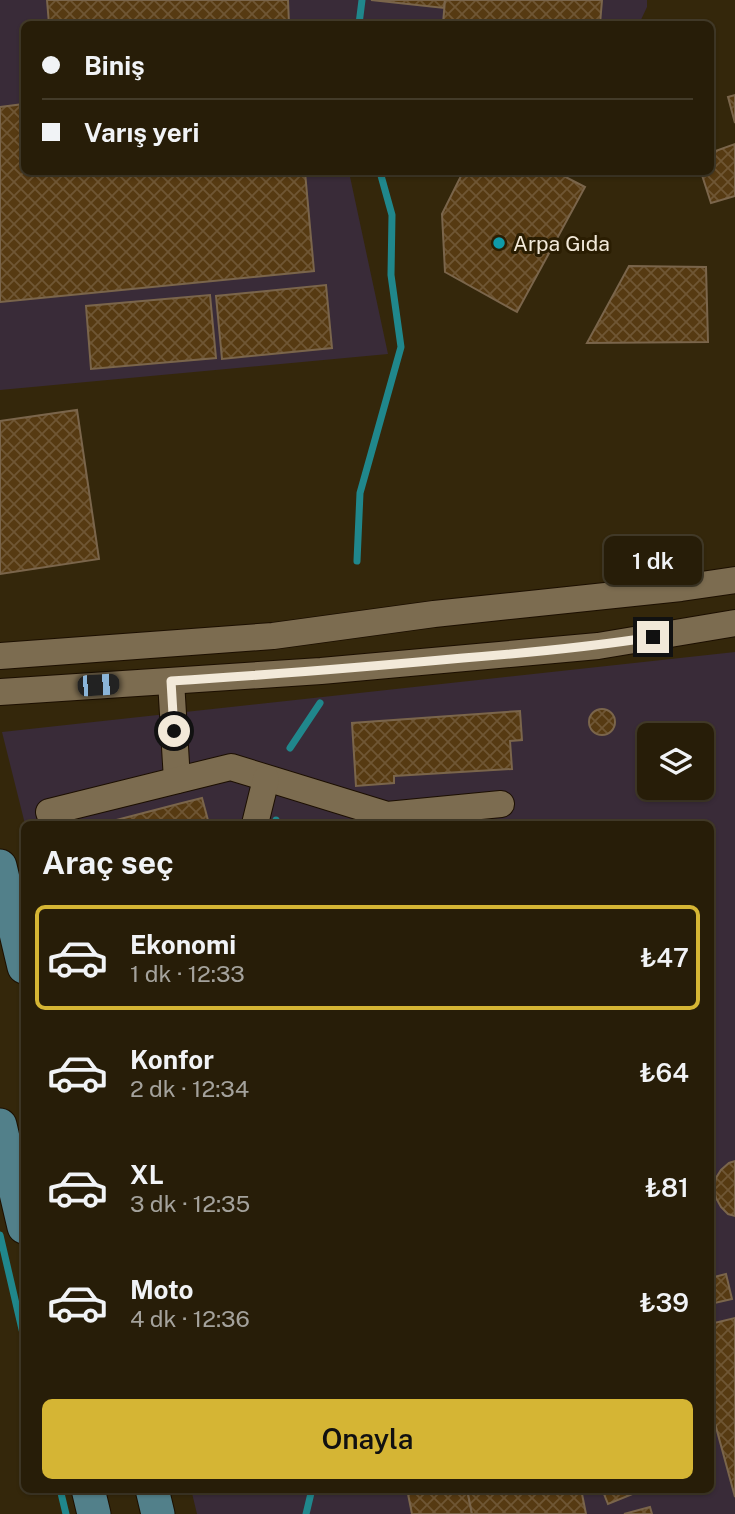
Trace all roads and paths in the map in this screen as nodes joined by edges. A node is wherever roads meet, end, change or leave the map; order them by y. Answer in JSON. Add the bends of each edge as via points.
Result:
{"nodes":[{"id":1,"x":735,"y":580,"type":"edge"},
{"id":2,"x":735,"y":624,"type":"edge"},
{"id":3,"x":0,"y":656,"type":"edge"},
{"id":4,"x":171,"y":681,"type":"junction"},
{"id":5,"x":0,"y":692,"type":"edge"},
{"id":6,"x":266,"y":779,"type":"junction"},
{"id":7,"x":177,"y":780,"type":"junction"},
{"id":8,"x":501,"y":804,"type":"dead end"},
{"id":9,"x":52,"y":821,"type":"edge"},
{"id":10,"x":256,"y":821,"type":"edge"},
{"id":11,"x":0,"y":866,"type":"edge"},
{"id":12,"x":21,"y":954,"type":"edge"},
{"id":13,"x":0,"y":1125,"type":"edge"},
{"id":14,"x":21,"y":1214,"type":"edge"},
{"id":15,"x":89,"y":1493,"type":"edge"},
{"id":16,"x":153,"y":1493,"type":"edge"},
{"id":17,"x":94,"y":1514,"type":"edge"},
{"id":18,"x":158,"y":1514,"type":"edge"}],
"edges":[{"from":1,"to":3,"type":"street","via":[[274,636]]},
{"from":2,"to":4,"type":"street","via":[[598,646]]},
{"from":4,"to":5,"type":"street"},
{"from":4,"to":7,"type":"street"},
{"from":6,"to":7,"type":"street","via":[[231,767]]},
{"from":6,"to":8,"type":"street","via":[[387,814]]},
{"from":6,"to":10,"type":"street"},
{"from":7,"to":9,"type":"street","via":[[50,812]]},
{"from":11,"to":12,"type":"main road"},
{"from":13,"to":14,"type":"main road"},
{"from":15,"to":17,"type":"main road"},
{"from":16,"to":18,"type":"main road"}]}
